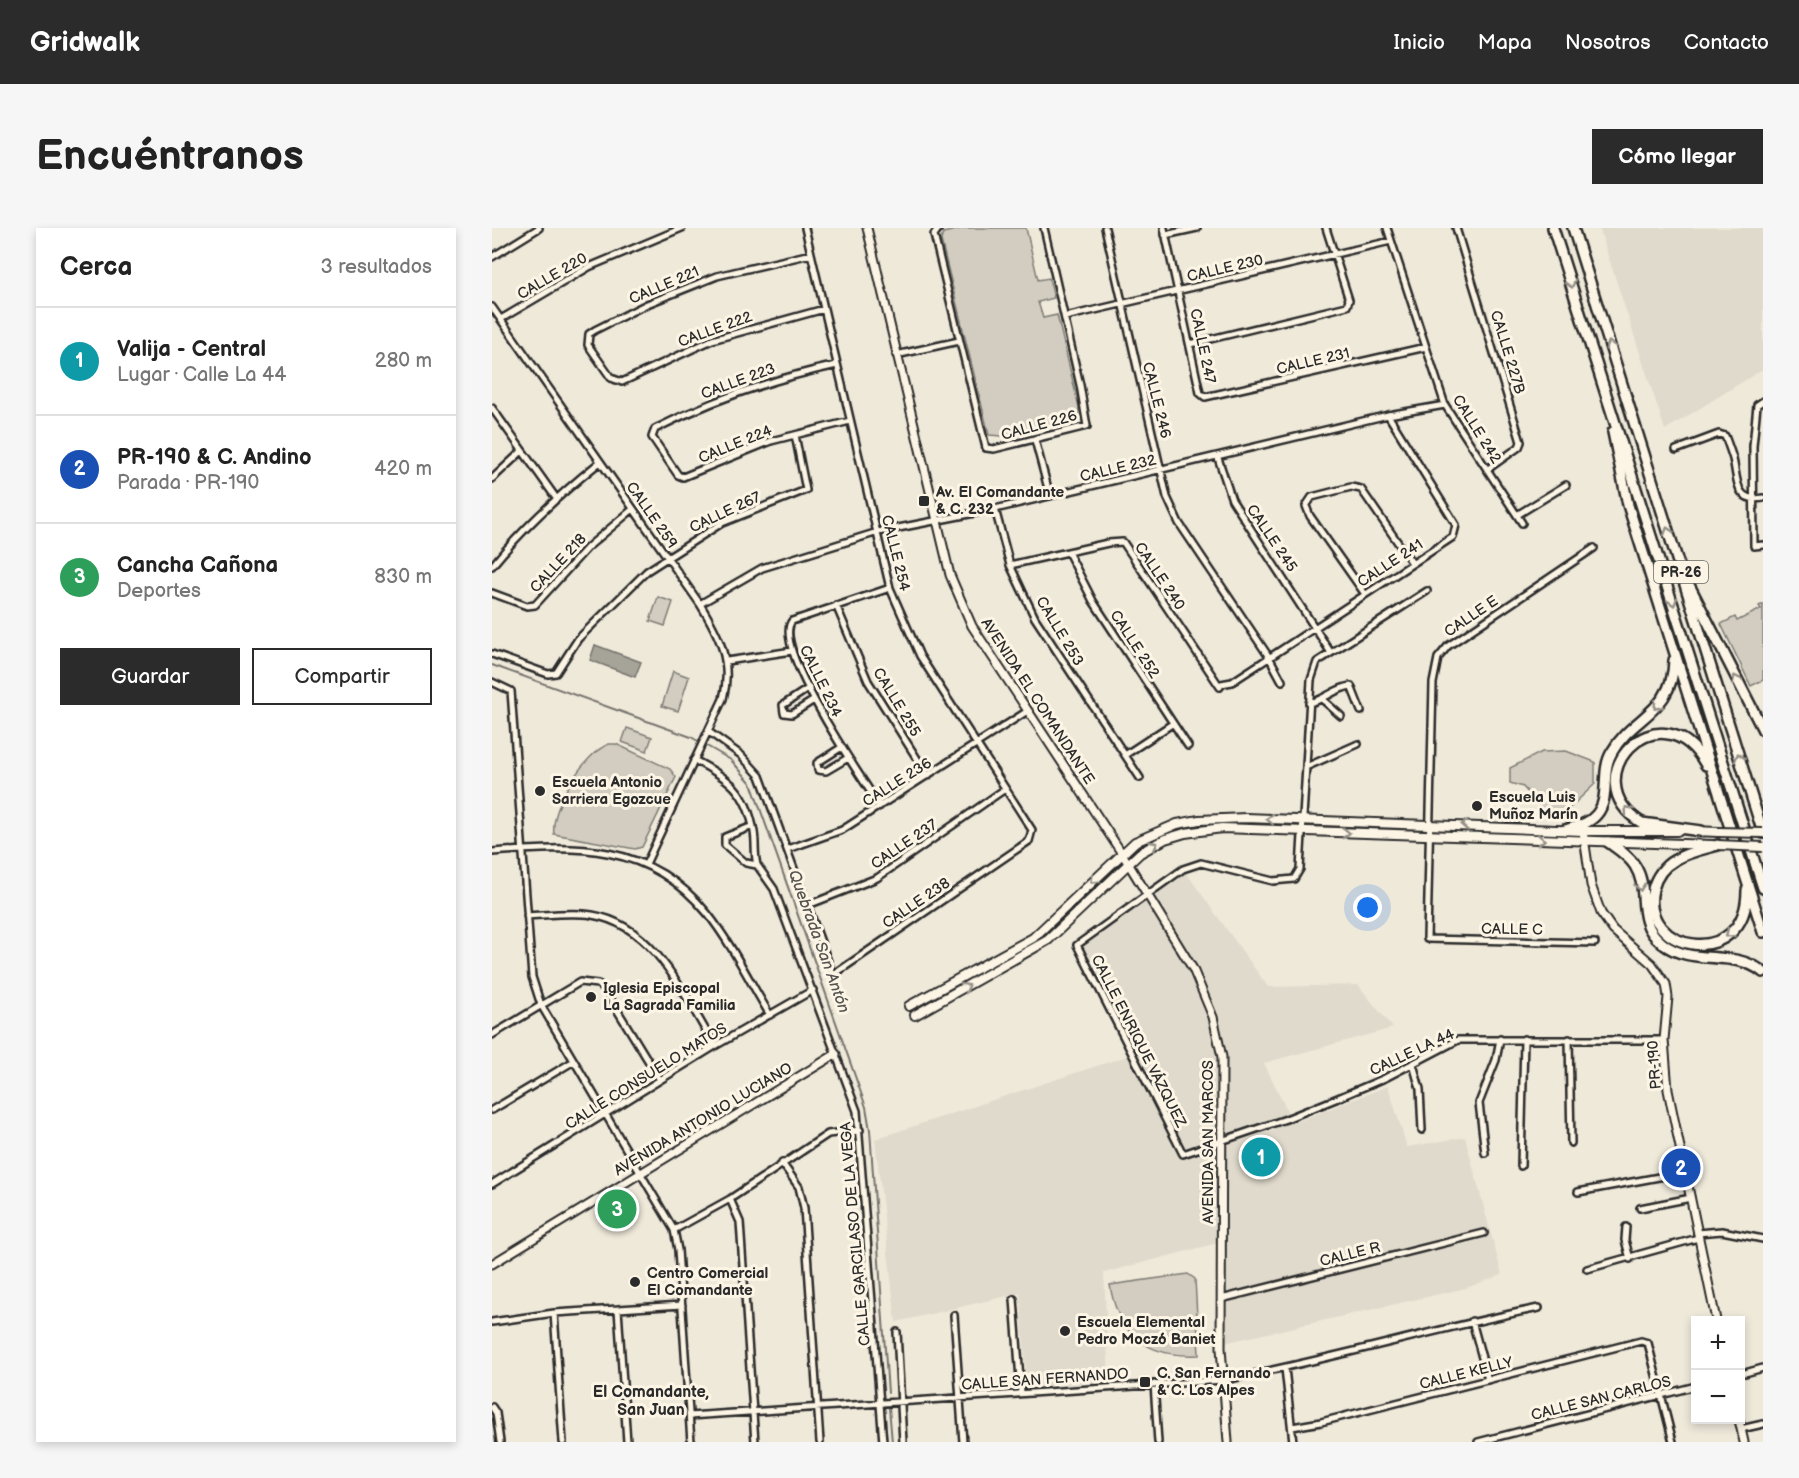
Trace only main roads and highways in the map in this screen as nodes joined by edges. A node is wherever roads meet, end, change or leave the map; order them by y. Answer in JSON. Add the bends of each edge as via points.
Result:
{"nodes":[{"id":1,"x":1553,"y":228,"type":"edge"},
{"id":2,"x":1573,"y":228,"type":"edge"},
{"id":3,"x":1610,"y":407,"type":"junction"},
{"id":4,"x":1682,"y":573,"type":"junction"},
{"id":5,"x":1673,"y":652,"type":"junction"},
{"id":6,"x":1763,"y":730,"type":"edge"},
{"id":7,"x":1716,"y":782,"type":"junction"},
{"id":8,"x":1565,"y":830,"type":"junction"},
{"id":9,"x":1701,"y":831,"type":"junction"},
{"id":10,"x":1763,"y":833,"type":"edge"},
{"id":11,"x":1608,"y":842,"type":"junction"},
{"id":12,"x":1718,"y":845,"type":"junction"},
{"id":13,"x":1763,"y":847,"type":"edge"},
{"id":14,"x":1747,"y":881,"type":"junction"},
{"id":15,"x":1763,"y":888,"type":"edge"},
{"id":16,"x":1763,"y":932,"type":"edge"},
{"id":17,"x":1763,"y":972,"type":"edge"},
{"id":18,"x":909,"y":1006,"type":"road end"},
{"id":19,"x":915,"y":1015,"type":"road end"}],
"edges":[{"from":1,"to":3,"type":"highway","number":"PR-26","one_way":true},
{"from":4,"to":2,"type":"highway","number":"PR-26","one_way":true},
{"from":3,"to":5,"type":"highway","via":[[1628,505]]},
{"from":3,"to":15,"type":"highway","number":"PR-26","one_way":true},
{"from":6,"to":4,"type":"highway","one_way":true},
{"from":10,"to":4,"type":"highway","number":"PR-26","one_way":true},
{"from":5,"to":7,"type":"highway"},
{"from":5,"to":8,"type":"highway","one_way":true,"via":[[1672,680],[1664,698],[1620,740],[1608,758],[1599,812],[1588,822]]},
{"from":9,"to":7,"type":"highway","one_way":true,"via":[[1636,819],[1619,798],[1617,769],[1624,752],[1637,740],[1662,733],[1694,746]]},
{"from":7,"to":14,"type":"highway"},
{"from":8,"to":9,"type":"main road"},
{"from":8,"to":18,"type":"main road","one_way":true,"via":[[1429,820],[1217,819],[1177,824],[1136,842],[1033,938]]},
{"from":9,"to":10,"type":"main road","bridge":true},
{"from":11,"to":12,"type":"main road"},
{"from":11,"to":17,"type":"highway","one_way":true,"via":[[1635,866],[1645,919],[1662,944],[1686,955],[1737,958]]},
{"from":19,"to":11,"type":"main road","one_way":true,"via":[[1048,940],[1140,853],[1185,833],[1222,828]]},
{"from":12,"to":13,"type":"main road","bridge":true},
{"from":14,"to":12,"type":"highway","one_way":true,"via":[[1745,911],[1735,930],[1724,939],[1698,946],[1687,944],[1660,926],[1652,900],[1655,883],[1663,870],[1676,859]]},
{"from":14,"to":16,"type":"highway"}]}
